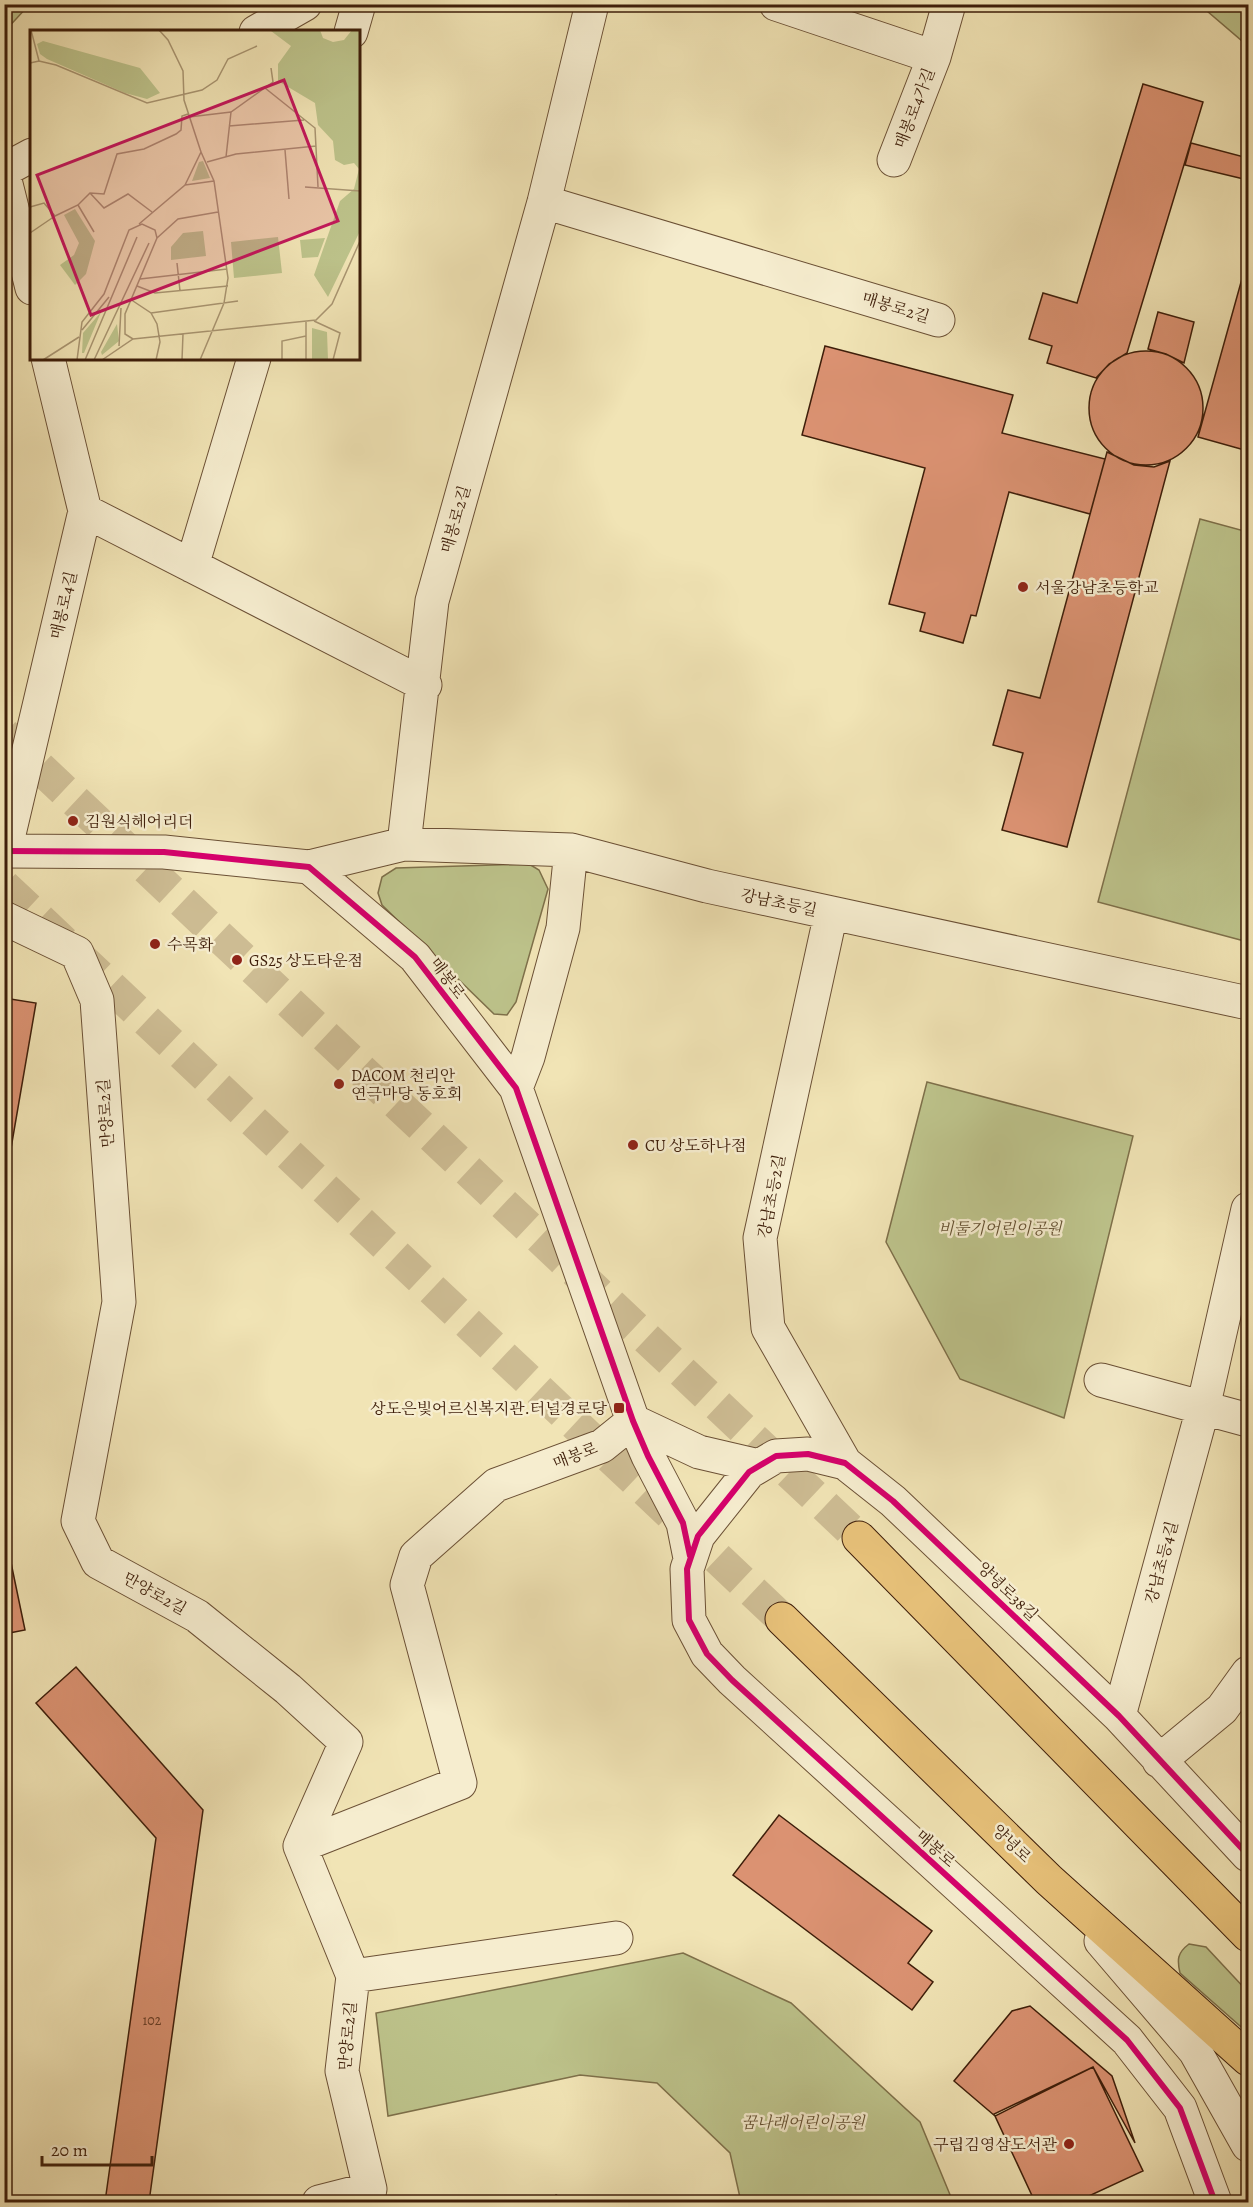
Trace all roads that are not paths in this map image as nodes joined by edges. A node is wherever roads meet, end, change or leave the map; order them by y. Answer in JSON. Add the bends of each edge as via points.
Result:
{"nodes":[{"id":1,"x":305,"y":4,"type":"edge"},
{"id":2,"x":359,"y":4,"type":"edge"},
{"id":3,"x":592,"y":4,"type":"edge"},
{"id":4,"x":776,"y":4,"type":"edge"},
{"id":5,"x":949,"y":4,"type":"edge"},
{"id":6,"x":260,"y":30,"type":"edge"},
{"id":7,"x":352,"y":30,"type":"edge"},
{"id":8,"x":934,"y":57,"type":"junction"},
{"id":9,"x":30,"y":156,"type":"edge"},
{"id":10,"x":894,"y":160,"type":"dead end"},
{"id":11,"x":4,"y":170,"type":"edge"},
{"id":12,"x":4,"y":176,"type":"edge"},
{"id":13,"x":543,"y":202,"type":"junction"},
{"id":14,"x":30,"y":280,"type":"edge"},
{"id":15,"x":938,"y":320,"type":"dead end"},
{"id":16,"x":48,"y":360,"type":"edge"},
{"id":17,"x":253,"y":360,"type":"edge"},
{"id":18,"x":85,"y":511,"type":"junction"},
{"id":19,"x":192,"y":566,"type":"junction"},
{"id":20,"x":425,"y":686,"type":"junction"},
{"id":21,"x":404,"y":844,"type":"junction"},
{"id":22,"x":571,"y":850,"type":"junction"},
{"id":23,"x":5,"y":851,"type":"edge"},
{"id":24,"x":309,"y":867,"type":"junction"},
{"id":25,"x":831,"y":913,"type":"junction"},
{"id":26,"x":4,"y":918,"type":"edge"},
{"id":27,"x":1248,"y":1003,"type":"edge"},
{"id":28,"x":516,"y":1088,"type":"junction"},
{"id":29,"x":1248,"y":1209,"type":"edge"},
{"id":30,"x":1101,"y":1380,"type":"dead end"},
{"id":31,"x":1203,"y":1408,"type":"junction"},
{"id":32,"x":633,"y":1420,"type":"junction"},
{"id":33,"x":1248,"y":1420,"type":"edge"},
{"id":34,"x":845,"y":1463,"type":"junction"},
{"id":35,"x":759,"y":1466,"type":"junction"},
{"id":36,"x":717,"y":1508,"type":"joint"},
{"id":37,"x":859,"y":1539,"type":"tunnel mouth"},
{"id":38,"x":690,"y":1558,"type":"junction"},
{"id":39,"x":782,"y":1619,"type":"tunnel mouth"},
{"id":40,"x":1248,"y":1673,"type":"edge"},
{"id":41,"x":1119,"y":1716,"type":"junction"},
{"id":42,"x":1159,"y":1761,"type":"junction"},
{"id":43,"x":300,"y":1846,"type":"junction"},
{"id":44,"x":1247,"y":1852,"type":"edge"},
{"id":45,"x":1049,"y":1880,"type":"junction"},
{"id":46,"x":1243,"y":1926,"type":"edge"},
{"id":47,"x":616,"y":1938,"type":"dead end"},
{"id":48,"x":353,"y":1976,"type":"junction"},
{"id":49,"x":1248,"y":2059,"type":"edge"},
{"id":50,"x":1248,"y":2145,"type":"edge"},
{"id":51,"x":371,"y":2196,"type":"edge"},
{"id":52,"x":319,"y":2202,"type":"edge"},
{"id":53,"x":1215,"y":2202,"type":"edge"}],
"edges":[{"from":1,"to":6,"type":"street"},
{"from":2,"to":7,"type":"street"},
{"from":3,"to":13,"type":"street","name":"매봉로2길"},
{"from":4,"to":8,"type":"street","name":"매봉로4가길"},
{"from":5,"to":8,"type":"street","name":"매봉로4가길"},
{"from":8,"to":10,"type":"street","name":"매봉로4가길"},
{"from":9,"to":11,"type":"street"},
{"from":12,"to":14,"type":"street"},
{"from":13,"to":15,"type":"street","name":"매봉로2길"},
{"from":13,"to":20,"type":"street","name":"매봉로2길","via":[[432,601]]},
{"from":16,"to":18,"type":"street","name":"매봉로4길"},
{"from":17,"to":19,"type":"street"},
{"from":18,"to":19,"type":"street"},
{"from":18,"to":23,"type":"street","name":"매봉로4길"},
{"from":19,"to":20,"type":"street"},
{"from":20,"to":21,"type":"street","name":"매봉로2길"},
{"from":21,"to":22,"type":"street","name":"강남초등길"},
{"from":21,"to":24,"type":"street","name":"강남초등길"},
{"from":22,"to":25,"type":"street","name":"강남초등길"},
{"from":22,"to":28,"type":"street","via":[[563,928]]},
{"from":23,"to":24,"type":"street","via":[[164,852]]},
{"from":24,"to":28,"type":"street","name":"매봉로","via":[[415,957]]},
{"from":25,"to":27,"type":"street","name":"강남초등길"},
{"from":25,"to":34,"type":"street","name":"강남초등2길","via":[[760,1238],[768,1328]]},
{"from":26,"to":43,"type":"street","name":"만양로2길","via":[[77,953],[96,1000],[119,1302],[78,1521],[98,1562],[197,1616],[288,1689],[346,1742]]},
{"from":28,"to":32,"type":"street","name":"매봉로"},
{"from":29,"to":31,"type":"street","name":"강남초등4길"},
{"from":30,"to":31,"type":"street"},
{"from":31,"to":33,"type":"street"},
{"from":31,"to":41,"type":"street","name":"강남초등4길"},
{"from":32,"to":35,"type":"street","via":[[699,1452]]},
{"from":32,"to":38,"type":"street","via":[[683,1523]]},
{"from":32,"to":43,"type":"street","name":"매봉로","via":[[602,1446],[496,1485],[416,1556],[407,1585],[460,1783]]},
{"from":34,"to":35,"type":"street","name":"양녕로38길","via":[[808,1454],[776,1456]]},
{"from":34,"to":41,"type":"street","name":"양녕로38길","via":[[893,1501]]},
{"from":35,"to":36,"type":"street","name":"양녕로38길"},
{"from":36,"to":38,"type":"street","name":"매봉로","via":[[698,1536]]},
{"from":37,"to":46,"type":"main road"},
{"from":38,"to":53,"type":"street","name":"매봉로","via":[[689,1620],[707,1654],[1127,2040],[1180,2108]]},
{"from":39,"to":45,"type":"main road","name":"양녕로"},
{"from":40,"to":42,"type":"street","via":[[1222,1709]]},
{"from":41,"to":42,"type":"street","name":"양녕로38길"},
{"from":42,"to":44,"type":"street","name":"양녕로38길"},
{"from":43,"to":48,"type":"street","name":"만양로2길"},
{"from":45,"to":49,"type":"main road","name":"양녕로"},
{"from":45,"to":50,"type":"street","via":[[1195,2051]]},
{"from":47,"to":48,"type":"street"},
{"from":48,"to":51,"type":"street","name":"만양로2길","via":[[342,2071]]},
{"from":51,"to":52,"type":"street","name":"만양로2길"}]}
